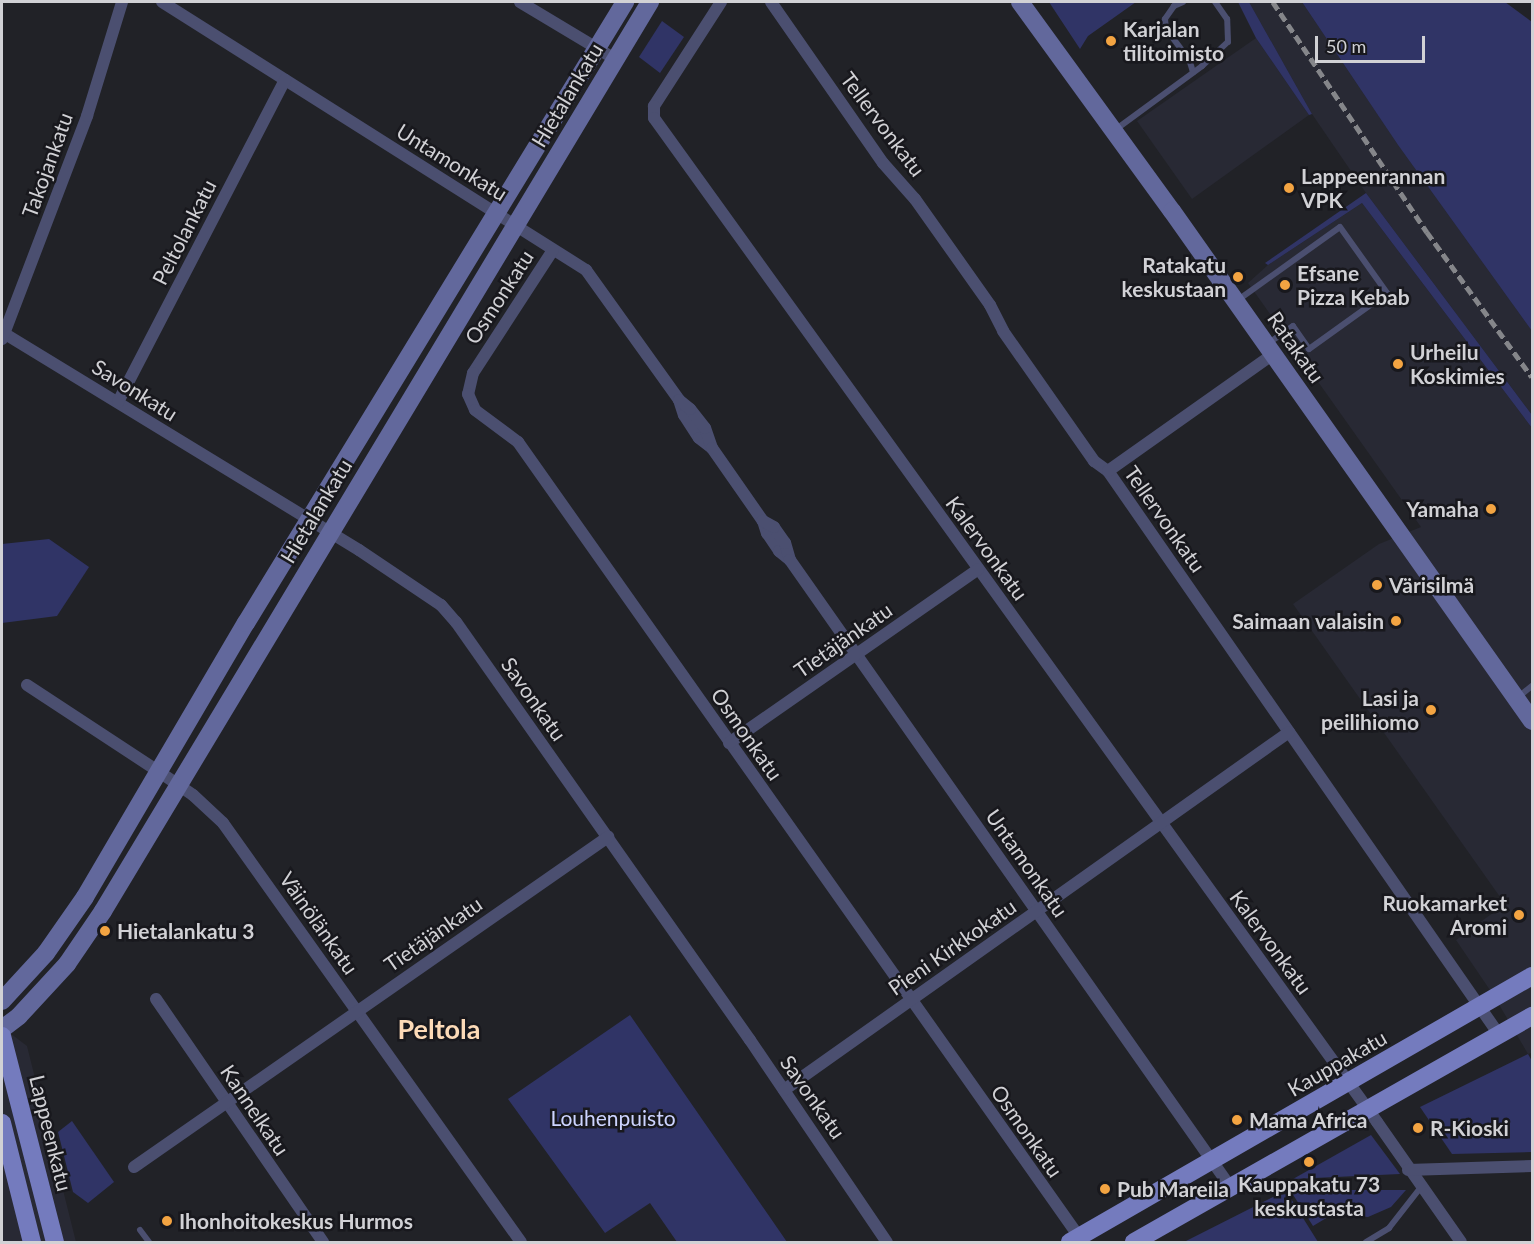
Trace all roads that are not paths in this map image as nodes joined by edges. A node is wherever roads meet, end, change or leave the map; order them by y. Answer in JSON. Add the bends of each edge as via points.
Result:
{"nodes":[{"id":1,"x":122,"y":2,"type":"edge"},
{"id":2,"x":162,"y":2,"type":"edge"},
{"id":3,"x":520,"y":2,"type":"edge"},
{"id":4,"x":624,"y":2,"type":"edge"},
{"id":5,"x":650,"y":2,"type":"edge"},
{"id":6,"x":721,"y":2,"type":"edge"},
{"id":7,"x":771,"y":2,"type":"edge"},
{"id":8,"x":1020,"y":2,"type":"edge"},
{"id":9,"x":1183,"y":2,"type":"edge"},
{"id":10,"x":1215,"y":2,"type":"edge"},
{"id":11,"x":596,"y":48,"type":"junction"},
{"id":12,"x":615,"y":59,"type":"junction"},
{"id":13,"x":1193,"y":72,"type":"junction"},
{"id":14,"x":285,"y":80,"type":"junction"},
{"id":15,"x":1114,"y":130,"type":"junction"},
{"id":16,"x":496,"y":213,"type":"junction"},
{"id":17,"x":515,"y":225,"type":"junction"},
{"id":18,"x":553,"y":249,"type":"junction"},
{"id":19,"x":1236,"y":301,"type":"junction"},
{"id":20,"x":3,"y":335,"type":"edge"},
{"id":21,"x":1270,"y":349,"type":"junction"},
{"id":22,"x":118,"y":402,"type":"junction"},
{"id":23,"x":1108,"y":471,"type":"junction"},
{"id":24,"x":309,"y":519,"type":"junction"},
{"id":25,"x":330,"y":532,"type":"junction"},
{"id":26,"x":978,"y":569,"type":"junction"},
{"id":27,"x":856,"y":654,"type":"junction"},
{"id":28,"x":27,"y":685,"type":"dead end"},
{"id":29,"x":1533,"y":686,"type":"edge"},
{"id":30,"x":1516,"y":698,"type":"junction"},
{"id":31,"x":1533,"y":721,"type":"edge"},
{"id":32,"x":1289,"y":732,"type":"junction"},
{"id":33,"x":729,"y":742,"type":"junction"},
{"id":34,"x":158,"y":771,"type":"junction"},
{"id":35,"x":179,"y":785,"type":"junction"},
{"id":36,"x":1161,"y":823,"type":"junction"},
{"id":37,"x":608,"y":837,"type":"junction"},
{"id":38,"x":1036,"y":911,"type":"junction"},
{"id":39,"x":1533,"y":976,"type":"edge"},
{"id":40,"x":156,"y":999,"type":"dead end"},
{"id":41,"x":910,"y":1000,"type":"junction"},
{"id":42,"x":2,"y":1001,"type":"edge"},
{"id":43,"x":1479,"y":1007,"type":"junction"},
{"id":44,"x":357,"y":1011,"type":"junction"},
{"id":45,"x":1533,"y":1016,"type":"edge"},
{"id":46,"x":2,"y":1029,"type":"edge"},
{"id":47,"x":2,"y":1036,"type":"edge"},
{"id":48,"x":1500,"y":1036,"type":"junction"},
{"id":49,"x":1347,"y":1083,"type":"junction"},
{"id":50,"x":784,"y":1090,"type":"junction"},
{"id":51,"x":226,"y":1103,"type":"junction"},
{"id":52,"x":1368,"y":1111,"type":"junction"},
{"id":53,"x":2,"y":1123,"type":"edge"},
{"id":54,"x":1212,"y":1161,"type":"junction"},
{"id":55,"x":1533,"y":1166,"type":"edge"},
{"id":56,"x":134,"y":1167,"type":"dead end"},
{"id":57,"x":1408,"y":1170,"type":"junction"},
{"id":58,"x":1421,"y":1187,"type":"junction"},
{"id":59,"x":1231,"y":1188,"type":"junction"},
{"id":60,"x":141,"y":1230,"type":"dead end"},
{"id":61,"x":1077,"y":1241,"type":"edge"},
{"id":62,"x":32,"y":1242,"type":"edge"},
{"id":63,"x":55,"y":1242,"type":"edge"},
{"id":64,"x":149,"y":1242,"type":"edge"},
{"id":65,"x":323,"y":1242,"type":"edge"},
{"id":66,"x":521,"y":1242,"type":"edge"},
{"id":67,"x":887,"y":1242,"type":"edge"},
{"id":68,"x":1134,"y":1242,"type":"edge"},
{"id":69,"x":1366,"y":1242,"type":"edge"},
{"id":70,"x":1461,"y":1242,"type":"edge"}],
"edges":[{"from":1,"to":20,"type":"street","name":"Takojankatu","via":[[87,116]]},
{"from":2,"to":14,"type":"street","name":"Untamonkatu"},
{"from":3,"to":11,"type":"street"},
{"from":4,"to":11,"type":"main road","name":"Hietalankatu"},
{"from":5,"to":12,"type":"main road","name":"Hietalankatu"},
{"from":6,"to":26,"type":"street","name":"Kalervonkatu","via":[[654,106],[654,118]]},
{"from":7,"to":23,"type":"street","name":"Tellervonkatu","via":[[883,163],[915,199],[990,305],[1003,331],[1094,461]]},
{"from":8,"to":15,"type":"main road","name":"Ratakatu"},
{"from":9,"to":13,"type":"lane","via":[[1174,6],[1166,19],[1166,29],[1189,59]]},
{"from":10,"to":13,"type":"lane","via":[[1227,19],[1228,42]]},
{"from":11,"to":12,"type":"street"},
{"from":11,"to":16,"type":"main road","name":"Hietalankatu"},
{"from":12,"to":17,"type":"main road","name":"Hietalankatu"},
{"from":13,"to":15,"type":"lane"},
{"from":14,"to":16,"type":"street","name":"Untamonkatu"},
{"from":14,"to":22,"type":"street","name":"Peltolankatu"},
{"from":15,"to":19,"type":"main road","name":"Ratakatu"},
{"from":16,"to":17,"type":"street","name":"Untamonkatu"},
{"from":16,"to":24,"type":"main road","name":"Hietalankatu"},
{"from":17,"to":18,"type":"street","name":"Untamonkatu"},
{"from":17,"to":25,"type":"main road","name":"Hietalankatu"},
{"from":18,"to":27,"type":"street","name":"Untamonkatu","via":[[586,270],[679,400],[699,438],[712,448],[779,551],[790,560]]},
{"from":18,"to":33,"type":"street","name":"Osmonkatu","via":[[474,373],[468,394],[476,410],[518,442]]},
{"from":19,"to":21,"type":"main road","name":"Ratakatu"},
{"from":19,"to":21,"type":"lane","via":[[1340,227],[1387,294],[1309,349],[1293,326]]},
{"from":20,"to":22,"type":"street","name":"Savonkatu"},
{"from":21,"to":23,"type":"street"},
{"from":21,"to":30,"type":"main road","name":"Ratakatu"},
{"from":22,"to":24,"type":"street","name":"Savonkatu"},
{"from":23,"to":32,"type":"street","name":"Tellervonkatu"},
{"from":24,"to":25,"type":"street","name":"Savonkatu"},
{"from":24,"to":34,"type":"main road","name":"Hietalankatu"},
{"from":25,"to":35,"type":"main road","name":"Hietalankatu"},
{"from":25,"to":37,"type":"street","name":"Savonkatu","via":[[441,605]]},
{"from":26,"to":27,"type":"street","name":"Tietäjänkatu"},
{"from":26,"to":36,"type":"street","name":"Kalervonkatu"},
{"from":27,"to":33,"type":"street","name":"Tietäjänkatu"},
{"from":27,"to":38,"type":"street","name":"Untamonkatu"},
{"from":28,"to":34,"type":"street","name":"Väinölänkatu"},
{"from":29,"to":30,"type":"lane"},
{"from":30,"to":31,"type":"main road","name":"Ratakatu"},
{"from":32,"to":36,"type":"street","name":"Pieni Kirkkokatu"},
{"from":32,"to":43,"type":"street","name":"Tellervonkatu"},
{"from":33,"to":41,"type":"street","name":"Osmonkatu"},
{"from":34,"to":35,"type":"street","name":"Väinölänkatu"},
{"from":34,"to":42,"type":"main road","name":"Hietalankatu","via":[[85,897],[46,953]]},
{"from":35,"to":44,"type":"street","name":"Väinölänkatu","via":[[224,823]]},
{"from":35,"to":46,"type":"main road","name":"Hietalankatu","via":[[68,964]]},
{"from":36,"to":38,"type":"street","name":"Pieni Kirkkokatu"},
{"from":36,"to":49,"type":"street","name":"Kalervonkatu"},
{"from":37,"to":44,"type":"street","name":"Tietäjänkatu"},
{"from":37,"to":50,"type":"street","name":"Savonkatu"},
{"from":38,"to":41,"type":"street","name":"Pieni Kirkkokatu"},
{"from":38,"to":54,"type":"street","name":"Untamonkatu"},
{"from":39,"to":43,"type":"main road","name":"Kauppakatu"},
{"from":40,"to":51,"type":"street","name":"Kannelkatu"},
{"from":41,"to":50,"type":"street","name":"Pieni Kirkkokatu"},
{"from":41,"to":61,"type":"street","name":"Osmonkatu"},
{"from":43,"to":48,"type":"street","name":"Tellervonkatu"},
{"from":43,"to":49,"type":"main road","name":"Kauppakatu"},
{"from":44,"to":51,"type":"street","name":"Tietäjänkatu"},
{"from":44,"to":66,"type":"street","name":"Väinölänkatu"},
{"from":45,"to":48,"type":"main road"},
{"from":47,"to":63,"type":"main road","name":"Lappeenkatu"},
{"from":48,"to":52,"type":"main road"},
{"from":49,"to":52,"type":"street","name":"Kalervonkatu"},
{"from":49,"to":54,"type":"main road","name":"Kauppakatu"},
{"from":50,"to":67,"type":"street","name":"Savonkatu"},
{"from":51,"to":56,"type":"street","name":"Tietäjänkatu"},
{"from":51,"to":65,"type":"street","name":"Kannelkatu"},
{"from":52,"to":57,"type":"street","name":"Kalervonkatu"},
{"from":52,"to":59,"type":"main road"},
{"from":53,"to":62,"type":"main road"},
{"from":54,"to":59,"type":"street","name":"Untamonkatu"},
{"from":54,"to":61,"type":"main road","name":"Kauppakatu"},
{"from":55,"to":57,"type":"street"},
{"from":57,"to":58,"type":"street","name":"Kalervonkatu"},
{"from":58,"to":69,"type":"lane","via":[[1389,1228]]},
{"from":58,"to":70,"type":"street","name":"Kalervonkatu"},
{"from":59,"to":68,"type":"main road"},
{"from":60,"to":64,"type":"lane"}]}
